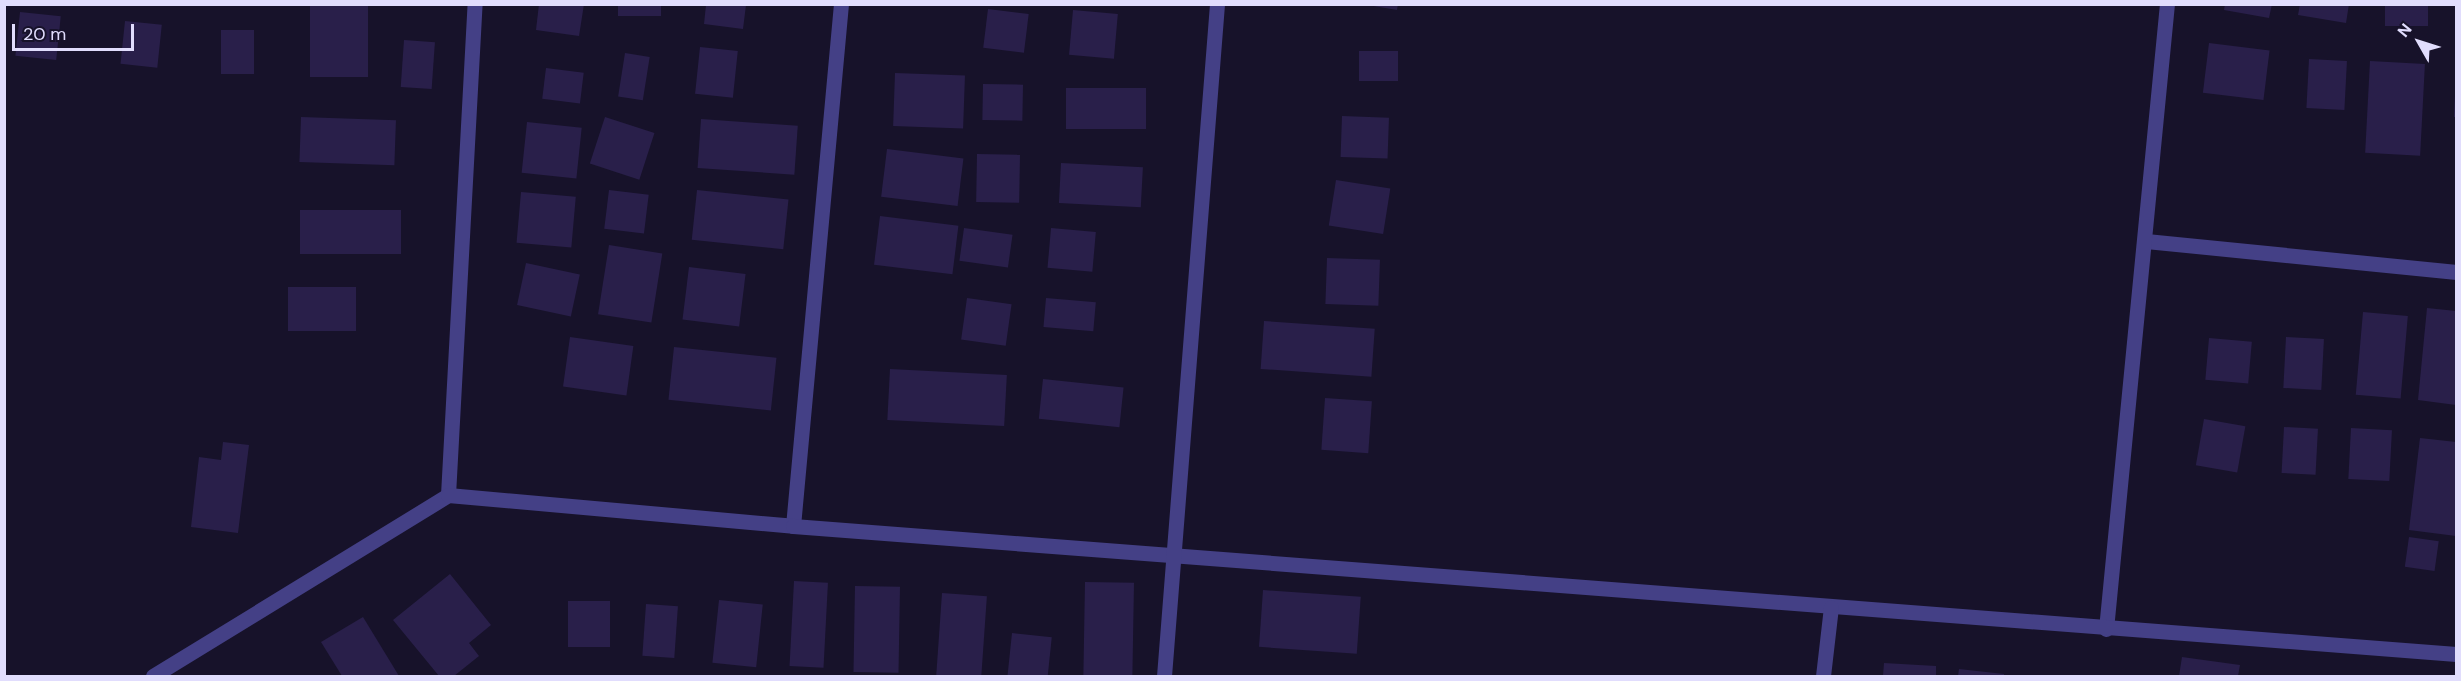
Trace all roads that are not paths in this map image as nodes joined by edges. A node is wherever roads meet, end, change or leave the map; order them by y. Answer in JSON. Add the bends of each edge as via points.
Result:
{"nodes":[{"id":1,"x":475,"y":4,"type":"edge"},
{"id":2,"x":841,"y":4,"type":"edge"},
{"id":3,"x":1216,"y":4,"type":"edge"},
{"id":4,"x":2167,"y":4,"type":"edge"},
{"id":5,"x":2146,"y":241,"type":"junction"},
{"id":6,"x":2457,"y":272,"type":"edge"},
{"id":7,"x":448,"y":495,"type":"junction"},
{"id":8,"x":794,"y":526,"type":"junction"},
{"id":9,"x":1176,"y":556,"type":"junction"},
{"id":10,"x":1831,"y":608,"type":"junction"},
{"id":11,"x":2106,"y":629,"type":"junction"},
{"id":12,"x":2457,"y":654,"type":"edge"},
{"id":13,"x":153,"y":676,"type":"edge"},
{"id":14,"x":1164,"y":676,"type":"edge"},
{"id":15,"x":1823,"y":676,"type":"edge"}],
"edges":[{"from":1,"to":7,"type":"street"},
{"from":2,"to":8,"type":"street"},
{"from":3,"to":9,"type":"street"},
{"from":4,"to":5,"type":"street"},
{"from":5,"to":6,"type":"street"},
{"from":5,"to":11,"type":"street"},
{"from":7,"to":8,"type":"street"},
{"from":7,"to":13,"type":"street"},
{"from":8,"to":9,"type":"street"},
{"from":9,"to":10,"type":"street"},
{"from":9,"to":14,"type":"street"},
{"from":10,"to":11,"type":"street"},
{"from":10,"to":15,"type":"street"},
{"from":11,"to":12,"type":"street"}]}
